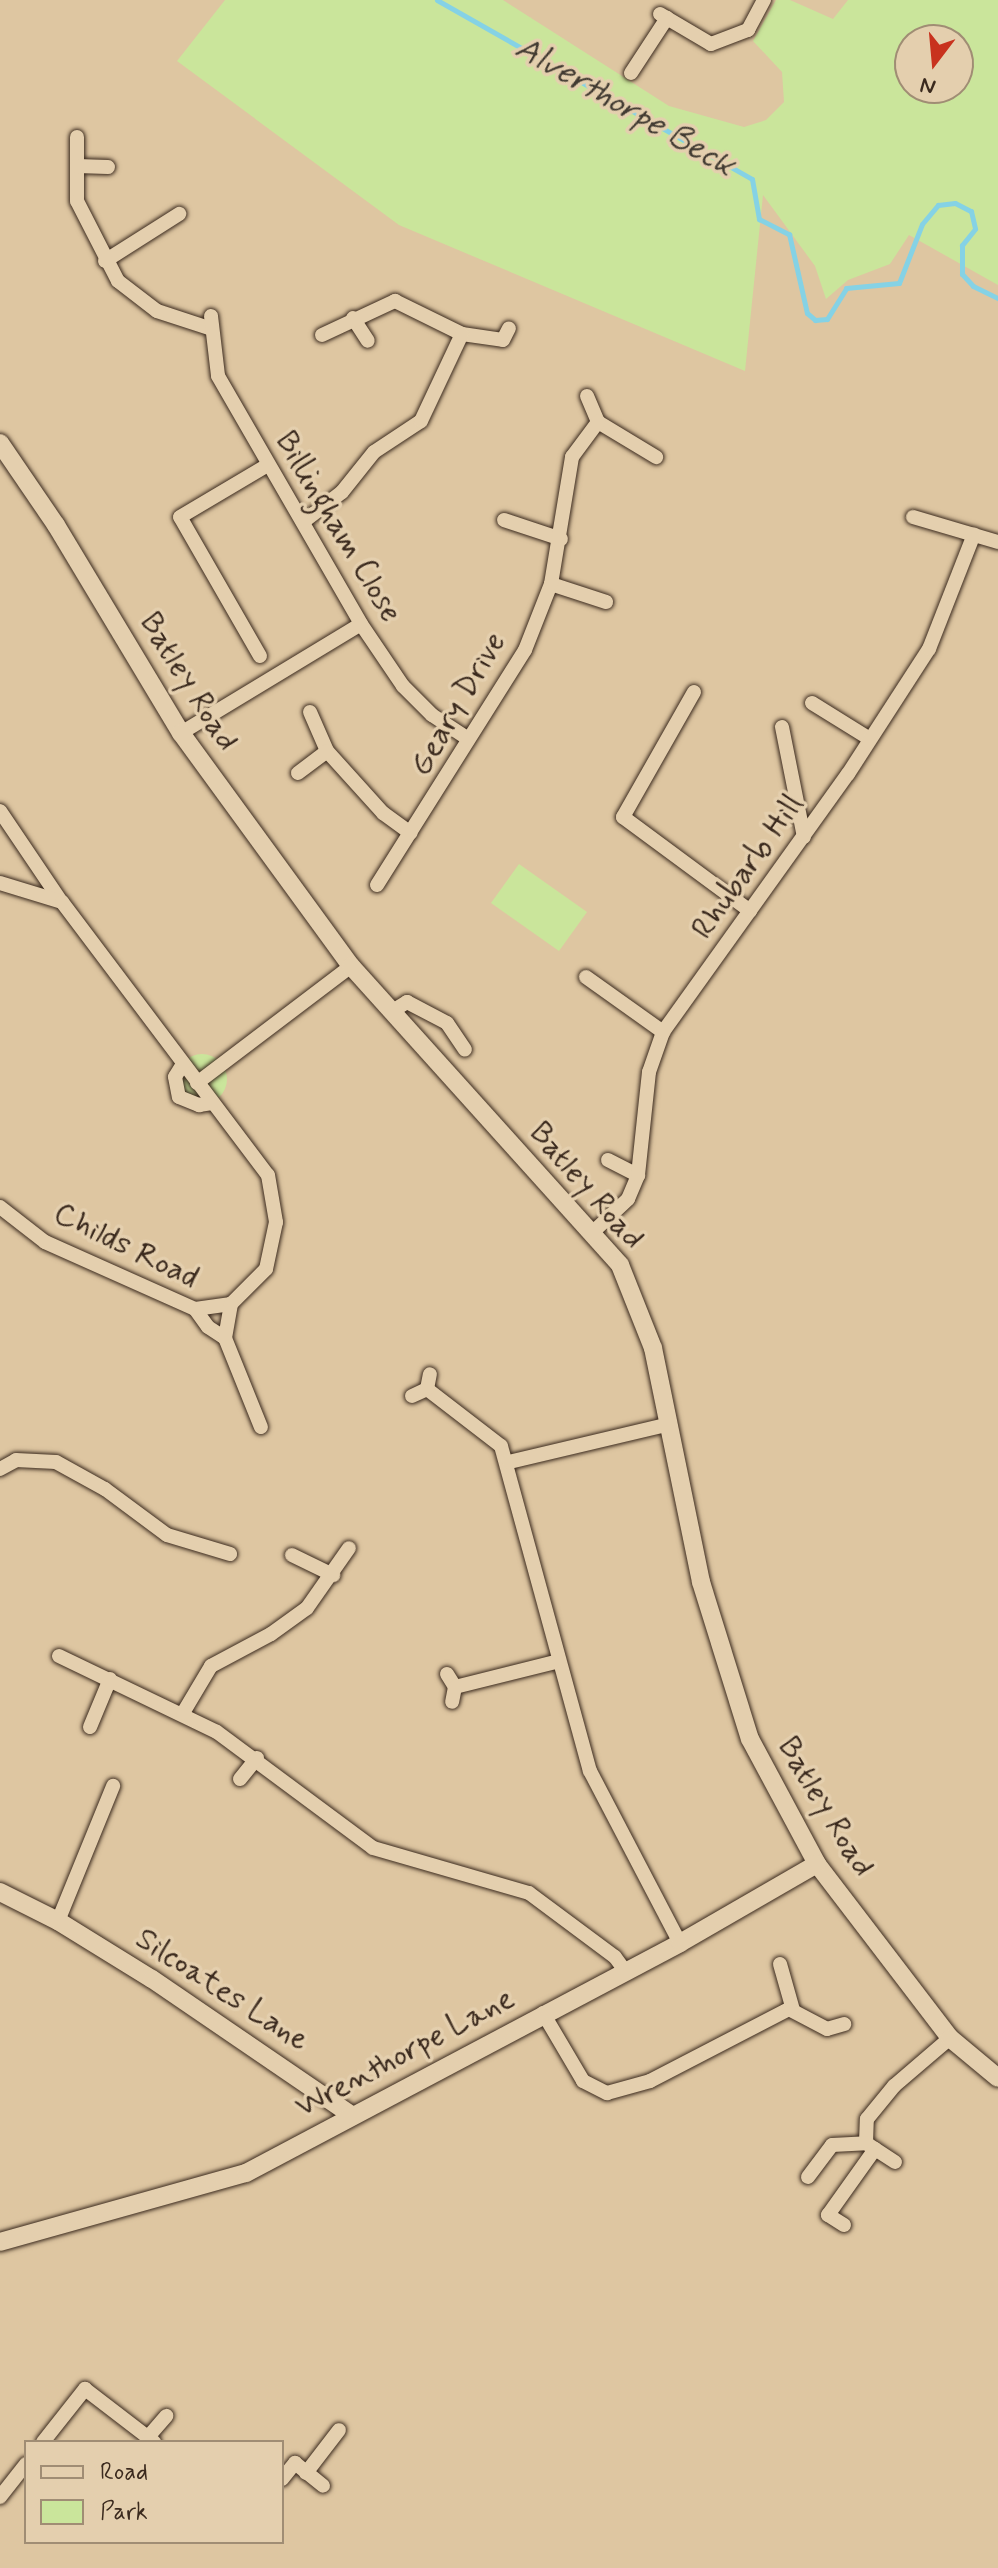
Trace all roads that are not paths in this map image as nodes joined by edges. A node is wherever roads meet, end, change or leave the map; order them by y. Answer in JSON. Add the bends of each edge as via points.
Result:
{"nodes":[{"id":1,"x":764,"y":0,"type":"edge"},
{"id":2,"x":631,"y":73,"type":"dead end"},
{"id":3,"x":77,"y":137,"type":"dead end"},
{"id":4,"x":77,"y":166,"type":"junction"},
{"id":5,"x":108,"y":167,"type":"dead end"},
{"id":6,"x":179,"y":214,"type":"dead end"},
{"id":7,"x":105,"y":261,"type":"junction"},
{"id":8,"x":353,"y":318,"type":"junction"},
{"id":9,"x":509,"y":328,"type":"dead end"},
{"id":10,"x":462,"y":334,"type":"junction"},
{"id":11,"x":322,"y":335,"type":"dead end"},
{"id":12,"x":368,"y":341,"type":"dead end"},
{"id":13,"x":587,"y":396,"type":"dead end"},
{"id":14,"x":598,"y":422,"type":"junction"},
{"id":15,"x":0,"y":443,"type":"edge"},
{"id":16,"x":656,"y":457,"type":"dead end"},
{"id":17,"x":266,"y":466,"type":"junction"},
{"id":18,"x":913,"y":517,"type":"dead end"},
{"id":19,"x":504,"y":520,"type":"dead end"},
{"id":20,"x":303,"y":522,"type":"junction"},
{"id":21,"x":974,"y":534,"type":"junction"},
{"id":22,"x":561,"y":539,"type":"junction"},
{"id":23,"x":998,"y":542,"type":"edge"},
{"id":24,"x":551,"y":584,"type":"junction"},
{"id":25,"x":606,"y":602,"type":"dead end"},
{"id":26,"x":361,"y":624,"type":"junction"},
{"id":27,"x":260,"y":656,"type":"dead end"},
{"id":28,"x":694,"y":692,"type":"dead end"},
{"id":29,"x":812,"y":703,"type":"dead end"},
{"id":30,"x":310,"y":712,"type":"dead end"},
{"id":31,"x":782,"y":727,"type":"dead end"},
{"id":32,"x":181,"y":733,"type":"junction"},
{"id":33,"x":467,"y":738,"type":"junction"},
{"id":34,"x":870,"y":739,"type":"junction"},
{"id":35,"x":327,"y":751,"type":"junction"},
{"id":36,"x":298,"y":773,"type":"dead end"},
{"id":37,"x":0,"y":811,"type":"edge"},
{"id":38,"x":411,"y":833,"type":"junction"},
{"id":39,"x":804,"y":837,"type":"junction"},
{"id":40,"x":35,"y":867,"type":"junction"},
{"id":41,"x":0,"y":883,"type":"edge"},
{"id":42,"x":377,"y":885,"type":"dead end"},
{"id":43,"x":24,"y":887,"type":"junction"},
{"id":44,"x":62,"y":902,"type":"junction"},
{"id":45,"x":750,"y":911,"type":"junction"},
{"id":46,"x":351,"y":966,"type":"junction"},
{"id":47,"x":586,"y":977,"type":"dead end"},
{"id":48,"x":391,"y":1012,"type":"junction"},
{"id":49,"x":663,"y":1032,"type":"junction"},
{"id":50,"x":465,"y":1050,"type":"dead end"},
{"id":51,"x":183,"y":1064,"type":"junction"},
{"id":52,"x":197,"y":1083,"type":"junction"},
{"id":53,"x":212,"y":1103,"type":"junction"},
{"id":54,"x":608,"y":1160,"type":"dead end"},
{"id":55,"x":638,"y":1175,"type":"junction"},
{"id":56,"x":0,"y":1207,"type":"edge"},
{"id":57,"x":593,"y":1232,"type":"junction"},
{"id":58,"x":231,"y":1304,"type":"junction"},
{"id":59,"x":195,"y":1309,"type":"junction"},
{"id":60,"x":225,"y":1338,"type":"junction"},
{"id":61,"x":430,"y":1374,"type":"dead end"},
{"id":62,"x":427,"y":1389,"type":"junction"},
{"id":63,"x":412,"y":1396,"type":"dead end"},
{"id":64,"x":666,"y":1425,"type":"junction"},
{"id":65,"x":261,"y":1427,"type":"dead end"},
{"id":66,"x":509,"y":1462,"type":"junction"},
{"id":67,"x":0,"y":1469,"type":"edge"},
{"id":68,"x":174,"y":1520,"type":"dead end"},
{"id":69,"x":167,"y":1535,"type":"junction"},
{"id":70,"x":225,"y":1548,"type":"dead end"},
{"id":71,"x":349,"y":1548,"type":"dead end"},
{"id":72,"x":292,"y":1555,"type":"dead end"},
{"id":73,"x":333,"y":1575,"type":"junction"},
{"id":74,"x":59,"y":1656,"type":"dead end"},
{"id":75,"x":559,"y":1661,"type":"junction"},
{"id":76,"x":110,"y":1679,"type":"junction"},
{"id":77,"x":451,"y":1688,"type":"dead end"},
{"id":78,"x":183,"y":1713,"type":"junction"},
{"id":79,"x":90,"y":1727,"type":"dead end"},
{"id":80,"x":257,"y":1758,"type":"junction"},
{"id":81,"x":240,"y":1779,"type":"dead end"},
{"id":82,"x":113,"y":1786,"type":"dead end"},
{"id":83,"x":817,"y":1864,"type":"junction"},
{"id":84,"x":0,"y":1892,"type":"edge"},
{"id":85,"x":58,"y":1921,"type":"junction"},
{"id":86,"x":680,"y":1943,"type":"junction"},
{"id":87,"x":780,"y":1964,"type":"dead end"},
{"id":88,"x":625,"y":1971,"type":"junction"},
{"id":89,"x":793,"y":2010,"type":"junction"},
{"id":90,"x":543,"y":2013,"type":"junction"},
{"id":91,"x":844,"y":2024,"type":"dead end"},
{"id":92,"x":950,"y":2038,"type":"junction"},
{"id":93,"x":998,"y":2078,"type":"edge"},
{"id":94,"x":350,"y":2114,"type":"junction"},
{"id":95,"x":869,"y":2150,"type":"junction"},
{"id":96,"x":895,"y":2162,"type":"dead end"},
{"id":97,"x":808,"y":2177,"type":"dead end"},
{"id":98,"x":844,"y":2225,"type":"dead end"},
{"id":99,"x":0,"y":2242,"type":"edge"},
{"id":100,"x":166,"y":2416,"type":"dead end"},
{"id":101,"x":339,"y":2430,"type":"dead end"},
{"id":102,"x":45,"y":2440,"type":"edge"},
{"id":103,"x":151,"y":2440,"type":"edge"},
{"id":104,"x":24,"y":2467,"type":"edge"},
{"id":105,"x":306,"y":2473,"type":"junction"},
{"id":106,"x":284,"y":2477,"type":"edge"},
{"id":107,"x":323,"y":2486,"type":"dead end"},
{"id":108,"x":0,"y":2497,"type":"edge"}],
"edges":[{"from":1,"to":2,"type":"street","via":[[748,30],[711,44],[663,16]]},
{"from":3,"to":4,"type":"street"},
{"from":4,"to":5,"type":"street"},
{"from":4,"to":7,"type":"street","via":[[77,201]]},
{"from":6,"to":7,"type":"street"},
{"from":7,"to":17,"type":"street","name":"Billingham Close","via":[[134,296],[157,311],[210,322],[218,376]]},
{"from":8,"to":10,"type":"street","via":[[395,301]]},
{"from":8,"to":11,"type":"street"},
{"from":8,"to":12,"type":"street"},
{"from":9,"to":10,"type":"street","via":[[503,340]]},
{"from":10,"to":20,"type":"street","via":[[421,421],[374,452],[342,492]]},
{"from":13,"to":14,"type":"street"},
{"from":14,"to":16,"type":"street"},
{"from":14,"to":22,"type":"street","name":"Geary Drive","via":[[572,457]]},
{"from":15,"to":32,"type":"street","name":"Batley Road","via":[[56,525]]},
{"from":17,"to":20,"type":"street","name":"Billingham Close"},
{"from":17,"to":27,"type":"street","via":[[180,517]]},
{"from":18,"to":21,"type":"street"},
{"from":19,"to":22,"type":"street"},
{"from":20,"to":26,"type":"street","name":"Billingham Close"},
{"from":21,"to":23,"type":"street"},
{"from":21,"to":34,"type":"street","name":"Rhubarb Hill","via":[[929,649]]},
{"from":22,"to":24,"type":"street","name":"Geary Drive"},
{"from":24,"to":25,"type":"street"},
{"from":24,"to":33,"type":"street","name":"Geary Drive","via":[[508,683]]},
{"from":26,"to":32,"type":"street"},
{"from":26,"to":33,"type":"street","name":"Billingham Close","via":[[403,686],[432,715]]},
{"from":28,"to":45,"type":"street","via":[[623,817]]},
{"from":29,"to":34,"type":"street"},
{"from":30,"to":35,"type":"street"},
{"from":31,"to":39,"type":"street"},
{"from":32,"to":46,"type":"street","name":"Batley Road"},
{"from":33,"to":38,"type":"street","name":"Geary Drive","via":[[441,791]]},
{"from":34,"to":39,"type":"street","name":"Rhubarb Hill"},
{"from":35,"to":36,"type":"street"},
{"from":35,"to":38,"type":"street","via":[[383,813]]},
{"from":37,"to":40,"type":"street"},
{"from":38,"to":42,"type":"street","name":"Geary Drive"},
{"from":39,"to":45,"type":"street","name":"Rhubarb Hill"},
{"from":40,"to":43,"type":"street"},
{"from":40,"to":44,"type":"street"},
{"from":41,"to":43,"type":"street"},
{"from":43,"to":44,"type":"street"},
{"from":44,"to":51,"type":"street"},
{"from":45,"to":49,"type":"street","name":"Rhubarb Hill"},
{"from":46,"to":48,"type":"street","name":"Batley Road"},
{"from":46,"to":52,"type":"street"},
{"from":47,"to":49,"type":"street"},
{"from":48,"to":50,"type":"street","via":[[407,1002],[447,1023]]},
{"from":48,"to":57,"type":"street","name":"Batley Road"},
{"from":49,"to":55,"type":"street","name":"Rhubarb Hill","via":[[649,1072]]},
{"from":51,"to":52,"type":"street"},
{"from":51,"to":53,"type":"street","via":[[175,1077],[179,1097],[199,1105]]},
{"from":52,"to":53,"type":"street"},
{"from":53,"to":58,"type":"street","via":[[268,1175],[276,1222],[266,1269]]},
{"from":54,"to":55,"type":"street"},
{"from":55,"to":57,"type":"street","name":"Rhubarb Hill","via":[[628,1199]]},
{"from":56,"to":59,"type":"street","name":"Childs Road","via":[[45,1242]]},
{"from":57,"to":64,"type":"street","name":"Batley Road","via":[[620,1265],[638,1305],[653,1348]]},
{"from":58,"to":59,"type":"street"},
{"from":58,"to":60,"type":"street"},
{"from":59,"to":60,"type":"street","name":"Childs Road"},
{"from":60,"to":65,"type":"street","name":"Childs Road"},
{"from":61,"to":62,"type":"street"},
{"from":62,"to":63,"type":"street"},
{"from":62,"to":66,"type":"street","via":[[501,1446]]},
{"from":64,"to":66,"type":"street"},
{"from":64,"to":83,"type":"street","name":"Batley Road","via":[[701,1582],[750,1739]]},
{"from":66,"to":75,"type":"street"},
{"from":67,"to":69,"type":"street","via":[[16,1460],[56,1462],[105,1489]]},
{"from":68,"to":69,"type":"street"},
{"from":69,"to":70,"type":"street"},
{"from":71,"to":73,"type":"street"},
{"from":72,"to":73,"type":"street"},
{"from":73,"to":78,"type":"street","via":[[293,1619],[211,1666]]},
{"from":74,"to":76,"type":"street"},
{"from":75,"to":77,"type":"street"},
{"from":75,"to":86,"type":"street","via":[[590,1771]]},
{"from":76,"to":78,"type":"street"},
{"from":76,"to":79,"type":"street"},
{"from":78,"to":80,"type":"street"},
{"from":80,"to":81,"type":"street"},
{"from":80,"to":88,"type":"street","via":[[373,1848],[529,1893],[615,1957]]},
{"from":82,"to":85,"type":"street"},
{"from":83,"to":86,"type":"street","name":"Wrenthorpe Lane"},
{"from":83,"to":92,"type":"street","name":"Batley Road"},
{"from":84,"to":85,"type":"street","name":"Silcoates Lane"},
{"from":85,"to":94,"type":"street","name":"Silcoates Lane"},
{"from":86,"to":88,"type":"street","name":"Wrenthorpe Lane"},
{"from":87,"to":89,"type":"street"},
{"from":88,"to":90,"type":"street","name":"Wrenthorpe Lane"},
{"from":89,"to":90,"type":"street","via":[[650,2081],[614,2093],[583,2081]]},
{"from":89,"to":91,"type":"street","via":[[827,2029]]},
{"from":90,"to":94,"type":"street","name":"Wrenthorpe Lane"},
{"from":92,"to":93,"type":"street","name":"Batley Road"},
{"from":92,"to":95,"type":"street","via":[[894,2086],[867,2119]]},
{"from":94,"to":99,"type":"street","name":"Wrenthorpe Lane","via":[[246,2173]]},
{"from":95,"to":96,"type":"street"},
{"from":95,"to":97,"type":"street","via":[[832,2145]]},
{"from":95,"to":98,"type":"street","via":[[828,2215]]},
{"from":100,"to":103,"type":"street"},
{"from":101,"to":105,"type":"street"},
{"from":102,"to":103,"type":"street","via":[[85,2389]]},
{"from":104,"to":108,"type":"street"},
{"from":105,"to":106,"type":"street","via":[[295,2463]]},
{"from":105,"to":107,"type":"street"}]}
